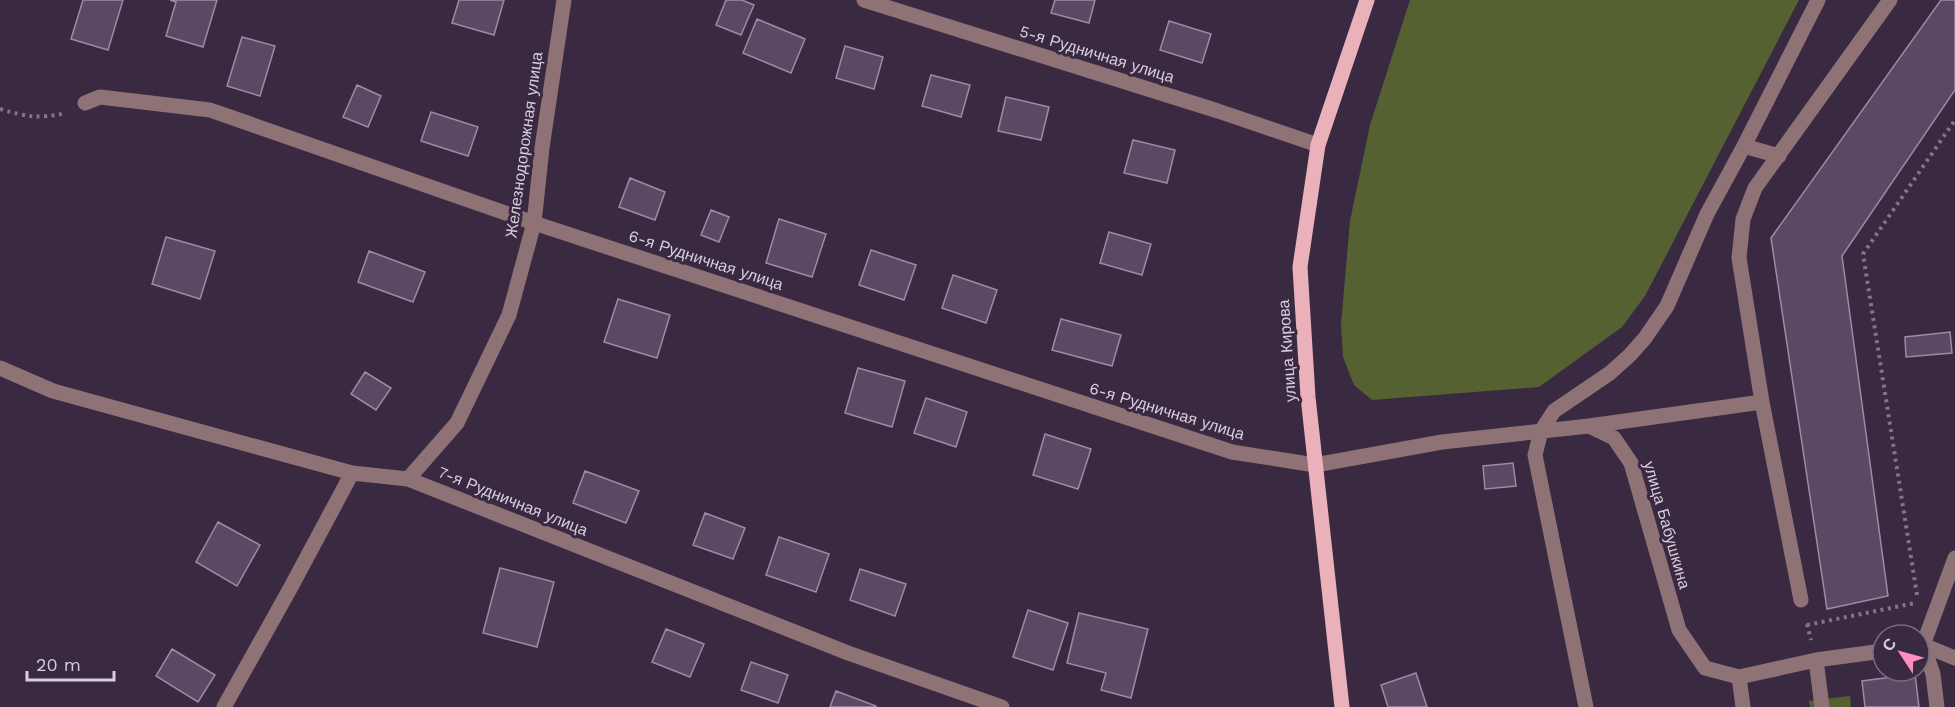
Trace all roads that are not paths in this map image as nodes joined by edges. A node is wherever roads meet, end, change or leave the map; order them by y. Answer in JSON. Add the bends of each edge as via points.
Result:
{"nodes":[{"id":1,"x":564,"y":0,"type":"edge"},
{"id":2,"x":864,"y":0,"type":"edge"},
{"id":3,"x":1367,"y":0,"type":"edge"},
{"id":4,"x":1818,"y":0,"type":"edge"},
{"id":5,"x":1890,"y":0,"type":"edge"},
{"id":6,"x":85,"y":103,"type":"road end"},
{"id":7,"x":1318,"y":145,"type":"junction"},
{"id":8,"x":1744,"y":146,"type":"junction"},
{"id":9,"x":1779,"y":156,"type":"junction"},
{"id":10,"x":534,"y":223,"type":"junction"},
{"id":11,"x":0,"y":368,"type":"edge"},
{"id":12,"x":1762,"y":402,"type":"junction"},
{"id":13,"x":1590,"y":426,"type":"junction"},
{"id":14,"x":1541,"y":431,"type":"junction"},
{"id":15,"x":1315,"y":465,"type":"junction"},
{"id":16,"x":352,"y":473,"type":"junction"},
{"id":17,"x":408,"y":479,"type":"junction"},
{"id":18,"x":1955,"y":558,"type":"edge"},
{"id":19,"x":1801,"y":600,"type":"road end"},
{"id":20,"x":1930,"y":623,"type":"edge"},
{"id":21,"x":1931,"y":649,"type":"edge"},
{"id":22,"x":1871,"y":653,"type":"edge"},
{"id":23,"x":1955,"y":658,"type":"edge"},
{"id":24,"x":1816,"y":660,"type":"junction"},
{"id":25,"x":1931,"y":669,"type":"edge"},
{"id":26,"x":1739,"y":677,"type":"junction"},
{"id":27,"x":224,"y":707,"type":"edge"},
{"id":28,"x":1002,"y":707,"type":"edge"},
{"id":29,"x":1342,"y":707,"type":"edge"},
{"id":30,"x":1586,"y":707,"type":"edge"},
{"id":31,"x":1743,"y":707,"type":"edge"},
{"id":32,"x":1822,"y":707,"type":"edge"},
{"id":33,"x":1937,"y":707,"type":"edge"}],
"edges":[{"from":1,"to":10,"type":"street","name":"Железнодорожная улица"},
{"from":2,"to":7,"type":"street","name":"5-я Рудничная улица"},
{"from":3,"to":7,"type":"main road","name":"улица Кирова"},
{"from":4,"to":8,"type":"street"},
{"from":5,"to":9,"type":"street"},
{"from":6,"to":10,"type":"street","name":"6-я Рудничная улица","via":[[100,97],[210,110]]},
{"from":7,"to":15,"type":"main road","name":"улица Кирова","via":[[1300,267]]},
{"from":8,"to":9,"type":"street"},
{"from":8,"to":14,"type":"street","via":[[1707,214],[1667,306],[1645,338],[1610,373],[1554,411]]},
{"from":9,"to":12,"type":"street","via":[[1755,188],[1743,219],[1739,258]]},
{"from":10,"to":15,"type":"street","name":"6-я Рудничная улица","via":[[1232,452]]},
{"from":10,"to":17,"type":"street","name":"Железнодорожная улица","via":[[509,315],[457,423]]},
{"from":11,"to":16,"type":"street","name":"7-я Рудничная улица","via":[[53,391]]},
{"from":12,"to":13,"type":"street"},
{"from":12,"to":19,"type":"street"},
{"from":13,"to":14,"type":"street"},
{"from":13,"to":26,"type":"street","name":"улица Бабушкина","via":[[1614,438],[1631,463],[1679,630],[1705,668]]},
{"from":14,"to":15,"type":"street","via":[[1442,442]]},
{"from":14,"to":30,"type":"street","via":[[1535,455]]},
{"from":15,"to":29,"type":"main road","name":"улица Кирова"},
{"from":16,"to":17,"type":"street","name":"7-я Рудничная улица"},
{"from":16,"to":27,"type":"street"},
{"from":17,"to":28,"type":"street","name":"7-я Рудничная улица","via":[[848,653]]},
{"from":18,"to":20,"type":"street"},
{"from":21,"to":23,"type":"street"},
{"from":22,"to":24,"type":"street","name":"улица Бабушкина"},
{"from":24,"to":26,"type":"street","name":"улица Бабушкина"},
{"from":24,"to":32,"type":"street"},
{"from":25,"to":33,"type":"street"},
{"from":26,"to":31,"type":"street"}]}
